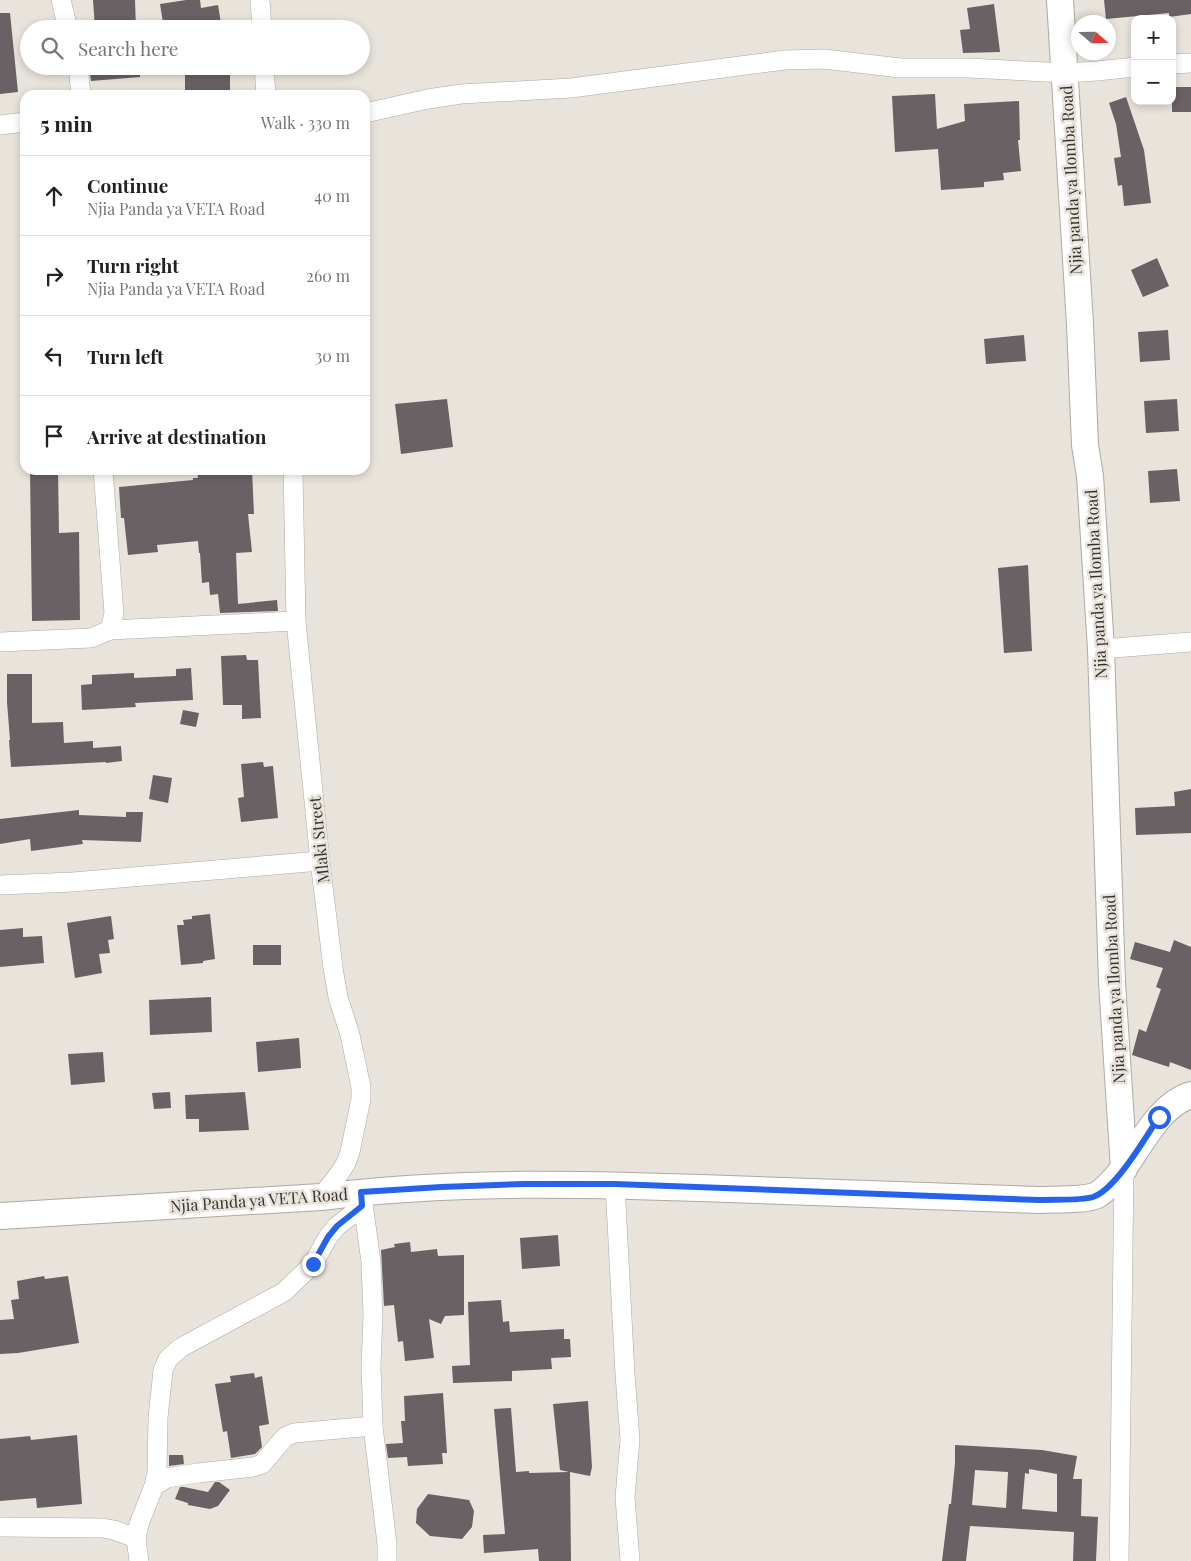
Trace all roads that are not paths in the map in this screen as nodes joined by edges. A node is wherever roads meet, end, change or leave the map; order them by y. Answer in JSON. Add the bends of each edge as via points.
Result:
{"nodes":[{"id":1,"x":60,"y":0,"type":"edge"},
{"id":2,"x":260,"y":0,"type":"edge"},
{"id":3,"x":1060,"y":0,"type":"edge"},
{"id":4,"x":66,"y":20,"type":"edge"},
{"id":5,"x":261,"y":20,"type":"edge"},
{"id":6,"x":1191,"y":63,"type":"edge"},
{"id":7,"x":1176,"y":64,"type":"edge"},
{"id":8,"x":1131,"y":68,"type":"edge"},
{"id":9,"x":1065,"y":73,"type":"junction"},
{"id":10,"x":79,"y":75,"type":"edge"},
{"id":11,"x":265,"y":75,"type":"edge"},
{"id":12,"x":80,"y":90,"type":"edge"},
{"id":13,"x":266,"y":90,"type":"edge"},
{"id":14,"x":370,"y":112,"type":"edge"},
{"id":15,"x":20,"y":123,"type":"edge"},
{"id":16,"x":0,"y":125,"type":"edge"},
{"id":17,"x":103,"y":475,"type":"edge"},
{"id":18,"x":293,"y":475,"type":"edge"},
{"id":19,"x":296,"y":621,"type":"junction"},
{"id":20,"x":110,"y":630,"type":"junction"},
{"id":21,"x":0,"y":642,"type":"edge"},
{"id":22,"x":1191,"y":642,"type":"edge"},
{"id":23,"x":1101,"y":649,"type":"junction"},
{"id":24,"x":320,"y":861,"type":"junction"},
{"id":25,"x":0,"y":885,"type":"edge"},
{"id":26,"x":1191,"y":1095,"type":"edge"},
{"id":27,"x":1124,"y":1170,"type":"junction"},
{"id":28,"x":615,"y":1184,"type":"junction"},
{"id":29,"x":321,"y":1197,"type":"junction"},
{"id":30,"x":362,"y":1199,"type":"junction"},
{"id":31,"x":0,"y":1216,"type":"edge"},
{"id":32,"x":373,"y":1426,"type":"junction"},
{"id":33,"x":154,"y":1486,"type":"junction"},
{"id":34,"x":0,"y":1527,"type":"edge"},
{"id":35,"x":136,"y":1538,"type":"junction"},
{"id":36,"x":139,"y":1561,"type":"edge"},
{"id":37,"x":387,"y":1561,"type":"edge"},
{"id":38,"x":630,"y":1561,"type":"edge"},
{"id":39,"x":1119,"y":1561,"type":"edge"}],
"edges":[{"from":1,"to":4,"type":"street"},
{"from":2,"to":5,"type":"street"},
{"from":3,"to":9,"type":"street","name":"Njia panda ya Ilomba Road"},
{"from":6,"to":7,"type":"street"},
{"from":8,"to":9,"type":"street"},
{"from":9,"to":14,"type":"street","via":[[900,68],[824,59],[785,60],[571,88],[461,94]]},
{"from":9,"to":23,"type":"street","name":"Njia panda ya Ilomba Road"},
{"from":10,"to":12,"type":"street"},
{"from":11,"to":13,"type":"street"},
{"from":15,"to":16,"type":"street"},
{"from":17,"to":20,"type":"street","via":[[114,614]]},
{"from":18,"to":19,"type":"street","name":"Mlaki Street"},
{"from":19,"to":20,"type":"street"},
{"from":19,"to":24,"type":"street","name":"Mlaki Street"},
{"from":20,"to":21,"type":"street","via":[[91,638]]},
{"from":22,"to":23,"type":"street"},
{"from":23,"to":27,"type":"street","name":"Njia panda ya Ilomba Road","via":[[1112,982]]},
{"from":24,"to":25,"type":"street"},
{"from":24,"to":29,"type":"street","name":"Mlaki Street","via":[[332,968],[361,1093],[346,1163]]},
{"from":26,"to":27,"type":"street","name":"Njia Panda ya VETA Road","via":[[1159,1117]]},
{"from":27,"to":28,"type":"street","name":"Njia Panda ya VETA Road","via":[[1104,1190],[1090,1198],[1039,1200]]},
{"from":27,"to":39,"type":"street"},
{"from":28,"to":30,"type":"street","name":"Njia Panda ya VETA Road","via":[[441,1187]]},
{"from":28,"to":38,"type":"street","via":[[630,1434],[625,1497]]},
{"from":29,"to":30,"type":"street","name":"Njia Panda ya VETA Road"},
{"from":29,"to":31,"type":"street","name":"Njia Panda ya VETA Road"},
{"from":30,"to":32,"type":"street","via":[[372,1262]]},
{"from":30,"to":33,"type":"street","via":[[328,1237],[313,1264],[284,1292],[180,1348],[168,1359],[163,1370]]},
{"from":32,"to":33,"type":"street","via":[[294,1433],[285,1437],[262,1464],[167,1478]]},
{"from":32,"to":37,"type":"street"},
{"from":33,"to":35,"type":"street"},
{"from":34,"to":35,"type":"street","via":[[102,1528]]},
{"from":35,"to":36,"type":"street"}]}
